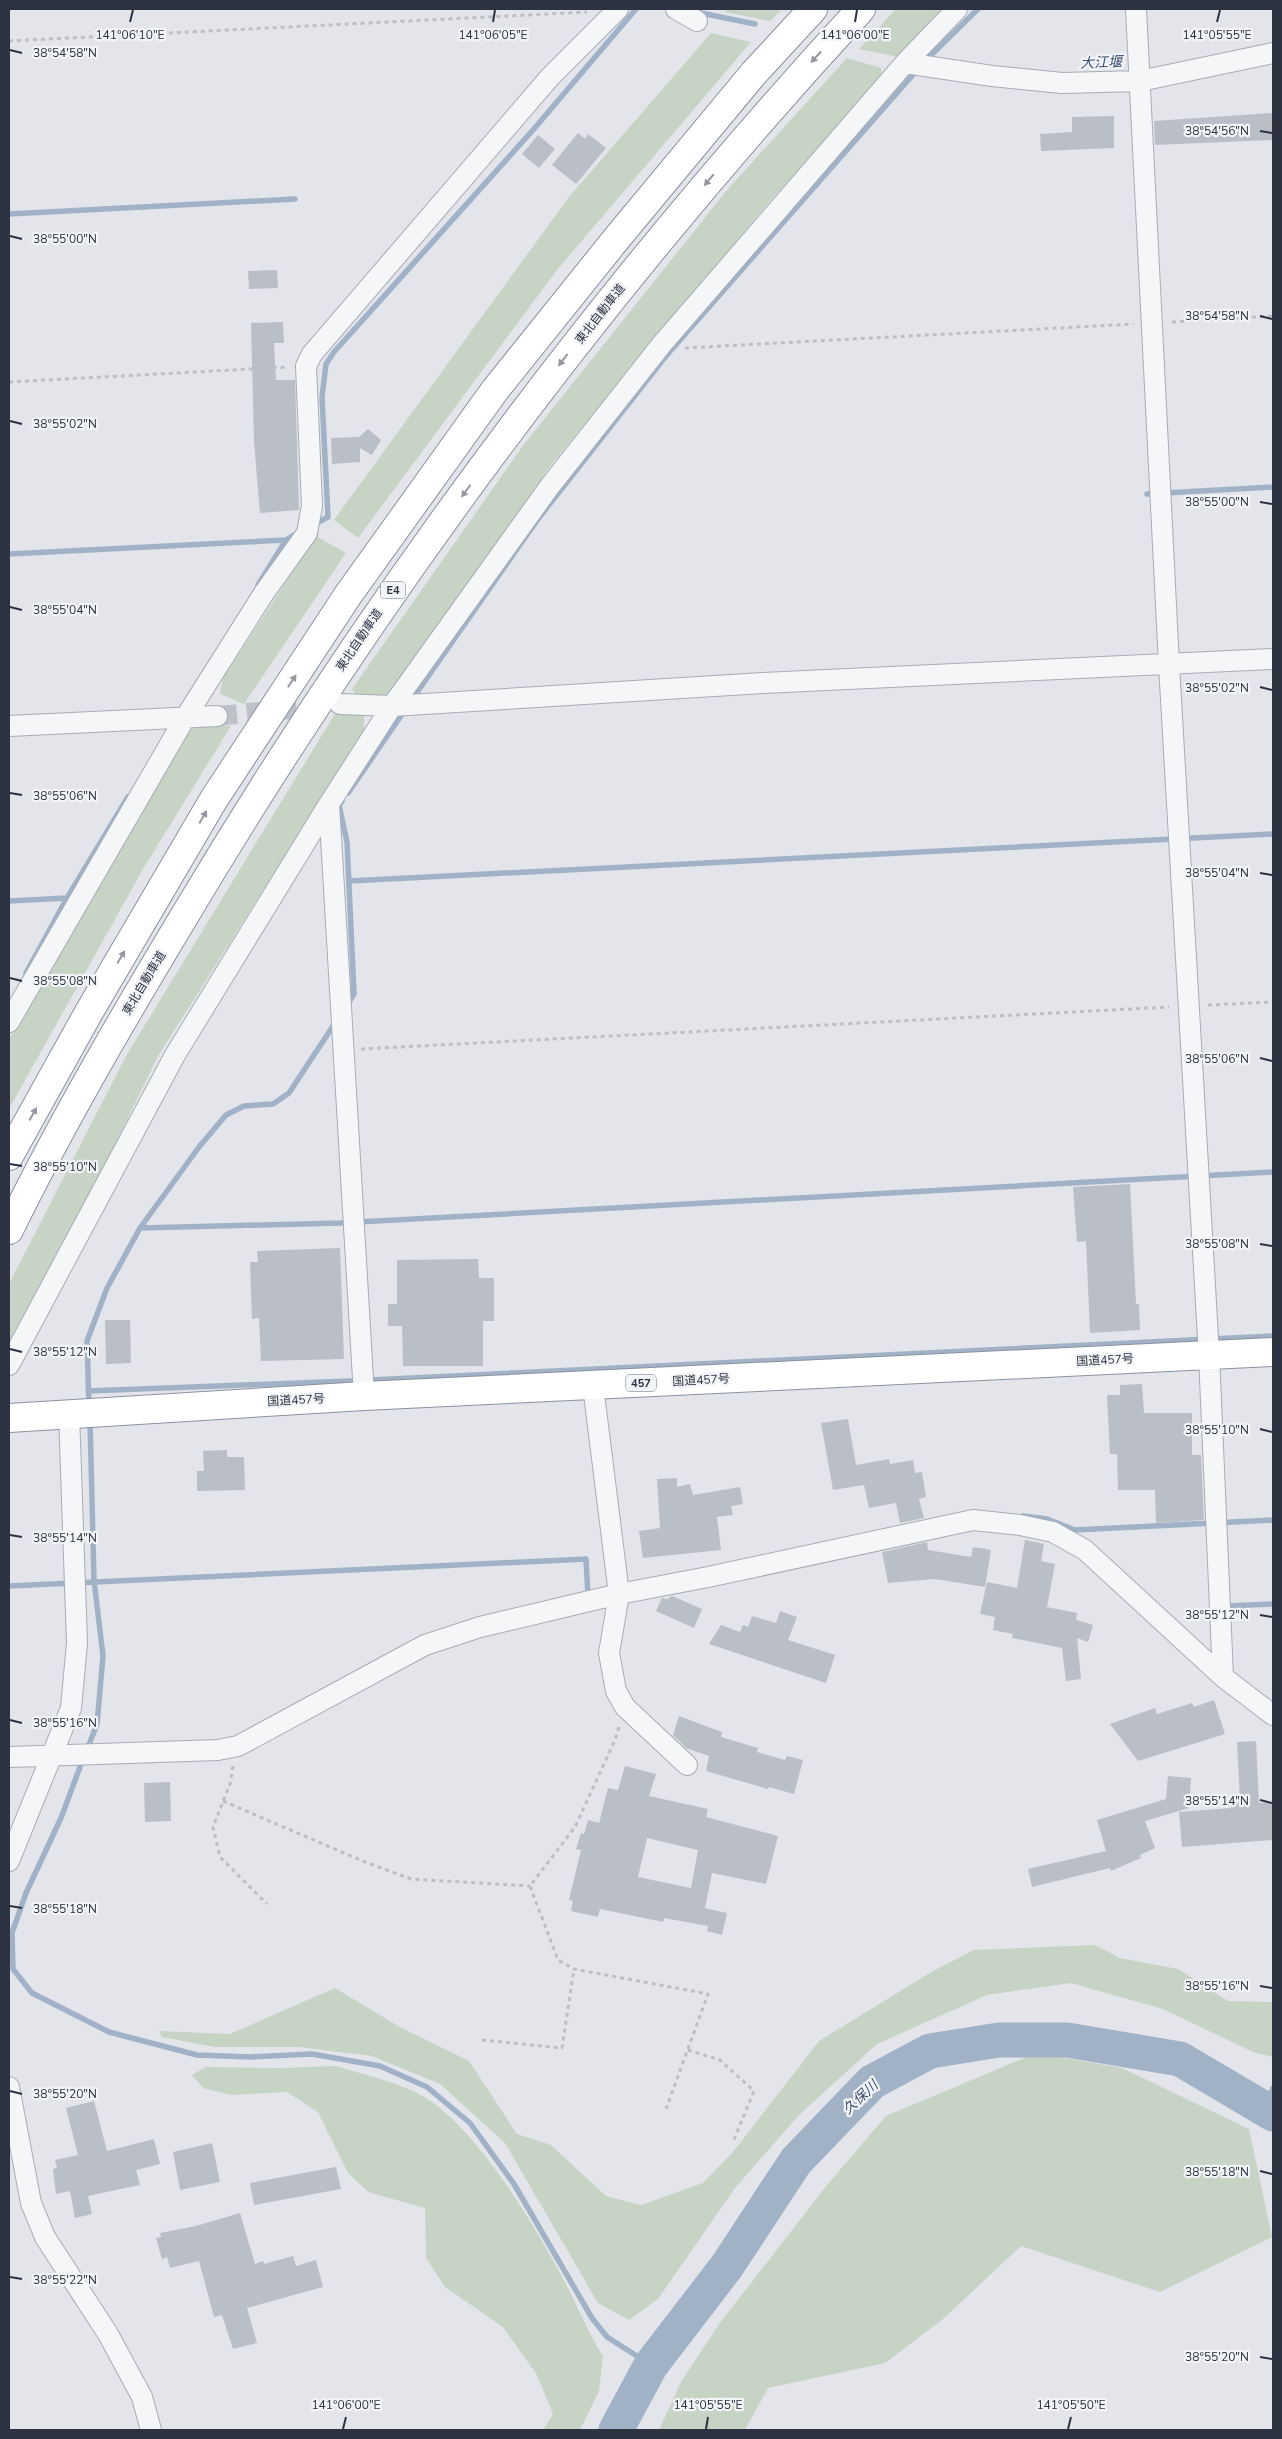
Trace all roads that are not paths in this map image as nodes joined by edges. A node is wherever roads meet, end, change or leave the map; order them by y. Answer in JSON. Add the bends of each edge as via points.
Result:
{"nodes":[{"id":1,"x":676,"y":9,"type":"edge"},
{"id":2,"x":813,"y":9,"type":"edge"},
{"id":3,"x":861,"y":9,"type":"edge"},
{"id":4,"x":957,"y":9,"type":"edge"},
{"id":5,"x":1136,"y":9,"type":"edge"},
{"id":6,"x":617,"y":10,"type":"edge"},
{"id":7,"x":697,"y":20,"type":"dead end"},
{"id":8,"x":1273,"y":53,"type":"edge"},
{"id":9,"x":905,"y":63,"type":"junction"},
{"id":10,"x":1140,"y":81,"type":"junction"},
{"id":11,"x":1273,"y":659,"type":"edge"},
{"id":12,"x":1169,"y":665,"type":"junction"},
{"id":13,"x":340,"y":704,"type":"tunnel mouth"},
{"id":14,"x":392,"y":706,"type":"junction"},
{"id":15,"x":217,"y":716,"type":"tunnel mouth"},
{"id":16,"x":185,"y":718,"type":"junction"},
{"id":17,"x":9,"y":726,"type":"edge"},
{"id":18,"x":329,"y":804,"type":"junction"},
{"id":19,"x":9,"y":1022,"type":"edge"},
{"id":20,"x":9,"y":1156,"type":"edge"},
{"id":21,"x":9,"y":1230,"type":"edge"},
{"id":22,"x":1273,"y":1352,"type":"edge"},
{"id":23,"x":1209,"y":1355,"type":"junction"},
{"id":24,"x":9,"y":1365,"type":"edge"},
{"id":25,"x":594,"y":1386,"type":"junction"},
{"id":26,"x":364,"y":1396,"type":"junction"},
{"id":27,"x":69,"y":1413,"type":"junction"},
{"id":28,"x":9,"y":1418,"type":"edge"},
{"id":29,"x":620,"y":1594,"type":"junction"},
{"id":30,"x":1223,"y":1677,"type":"junction"},
{"id":31,"x":1273,"y":1715,"type":"edge"},
{"id":32,"x":54,"y":1755,"type":"junction"},
{"id":33,"x":9,"y":1757,"type":"edge"},
{"id":34,"x":687,"y":1765,"type":"dead end"},
{"id":35,"x":9,"y":1861,"type":"edge"},
{"id":36,"x":9,"y":2087,"type":"edge"},
{"id":37,"x":151,"y":2430,"type":"edge"}],
"edges":[{"from":1,"to":7,"type":"street"},
{"from":20,"to":2,"type":"highway","number":"E4","one_way":true,"via":[[214,799],[348,595],[495,390],[748,80]]},
{"from":3,"to":21,"type":"highway","name":"東北自動車道","number":"E4","one_way":true,"via":[[781,96],[645,256],[524,410],[376,615],[246,812],[118,1027]]},
{"from":4,"to":9,"type":"street"},
{"from":5,"to":10,"type":"street"},
{"from":6,"to":16,"type":"street","via":[[550,77],[312,354],[306,366],[312,506],[307,533],[264,593]]},
{"from":8,"to":10,"type":"street"},
{"from":9,"to":10,"type":"street","via":[[1062,83]]},
{"from":9,"to":14,"type":"street","via":[[662,344],[550,486]]},
{"from":10,"to":12,"type":"street"},
{"from":11,"to":12,"type":"street"},
{"from":12,"to":14,"type":"street","via":[[763,683]]},
{"from":12,"to":23,"type":"street"},
{"from":13,"to":14,"type":"street"},
{"from":14,"to":18,"type":"street"},
{"from":15,"to":16,"type":"street"},
{"from":16,"to":17,"type":"street"},
{"from":16,"to":19,"type":"street"},
{"from":18,"to":24,"type":"street","via":[[175,1054]]},
{"from":18,"to":26,"type":"street"},
{"from":22,"to":23,"type":"highway","name":"国道457号","number":"457"},
{"from":23,"to":25,"type":"highway","name":"国道457号","number":"457"},
{"from":23,"to":30,"type":"street"},
{"from":25,"to":26,"type":"highway","name":"国道457号","number":"457"},
{"from":25,"to":29,"type":"street"},
{"from":26,"to":27,"type":"highway","name":"国道457号","number":"457"},
{"from":27,"to":28,"type":"highway","name":"国道457号","number":"457"},
{"from":27,"to":32,"type":"street","via":[[77,1643],[71,1708]]},
{"from":29,"to":30,"type":"street","via":[[973,1520],[1020,1525],[1054,1532],[1085,1550]]},
{"from":29,"to":32,"type":"street","via":[[480,1627],[425,1645],[238,1746],[218,1750]]},
{"from":29,"to":34,"type":"street","via":[[609,1654],[616,1691],[625,1707]]},
{"from":30,"to":31,"type":"street"},
{"from":32,"to":33,"type":"street"},
{"from":32,"to":35,"type":"street"},
{"from":36,"to":37,"type":"street","via":[[30,2203],[45,2237],[108,2334],[142,2397]]}]}
